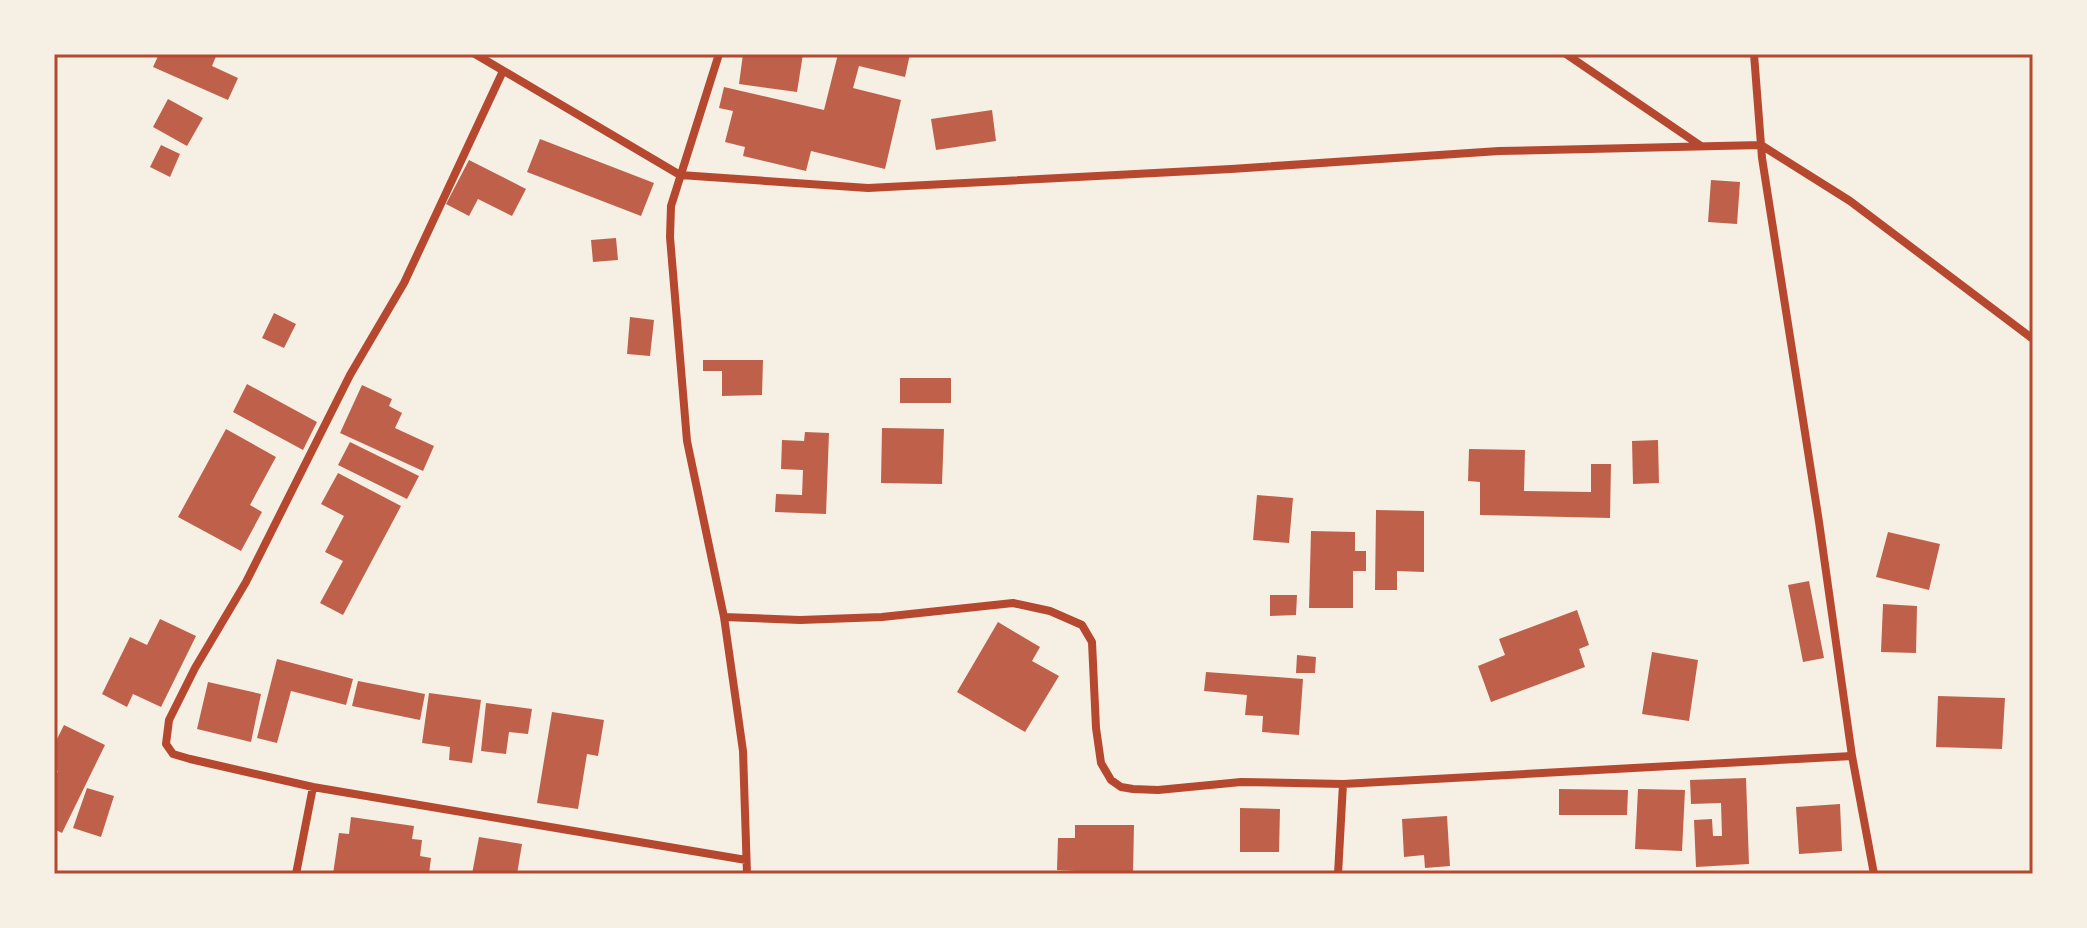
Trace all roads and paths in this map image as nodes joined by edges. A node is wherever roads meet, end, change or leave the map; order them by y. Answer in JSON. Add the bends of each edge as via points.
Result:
{"nodes":[{"id":1,"x":475,"y":54,"type":"edge"},
{"id":2,"x":719,"y":54,"type":"edge"},
{"id":3,"x":1566,"y":54,"type":"edge"},
{"id":4,"x":1754,"y":54,"type":"edge"},
{"id":5,"x":503,"y":71,"type":"junction"},
{"id":6,"x":1761,"y":145,"type":"junction"},
{"id":7,"x":1701,"y":146,"type":"junction"},
{"id":8,"x":680,"y":175,"type":"junction"},
{"id":9,"x":2033,"y":339,"type":"edge"},
{"id":10,"x":724,"y":617,"type":"junction"},
{"id":11,"x":1852,"y":756,"type":"junction"},
{"id":12,"x":1343,"y":784,"type":"junction"},
{"id":13,"x":313,"y":787,"type":"junction"},
{"id":14,"x":746,"y":860,"type":"junction"},
{"id":15,"x":296,"y":874,"type":"edge"},
{"id":16,"x":747,"y":874,"type":"edge"},
{"id":17,"x":1338,"y":874,"type":"edge"},
{"id":18,"x":1874,"y":874,"type":"edge"}],
"edges":[{"from":1,"to":5,"type":"street"},
{"from":2,"to":8,"type":"street"},
{"from":3,"to":7,"type":"street"},
{"from":4,"to":6,"type":"street"},
{"from":5,"to":8,"type":"street"},
{"from":5,"to":13,"type":"street","via":[[404,283],[169,720],[165,739],[173,754]]},
{"from":6,"to":7,"type":"street"},
{"from":6,"to":9,"type":"street","via":[[1850,201]]},
{"from":6,"to":11,"type":"street"},
{"from":7,"to":8,"type":"street","via":[[1499,151],[868,188]]},
{"from":8,"to":10,"type":"street","via":[[670,237],[687,441]]},
{"from":10,"to":12,"type":"street","via":[[882,617],[1013,603],[1050,611],[1082,625],[1092,642],[1101,763],[1121,787]]},
{"from":10,"to":14,"type":"street","via":[[743,751]]},
{"from":11,"to":12,"type":"street"},
{"from":11,"to":18,"type":"street"},
{"from":12,"to":17,"type":"street"},
{"from":13,"to":14,"type":"street"},
{"from":13,"to":15,"type":"street"},
{"from":14,"to":16,"type":"street"}]}
